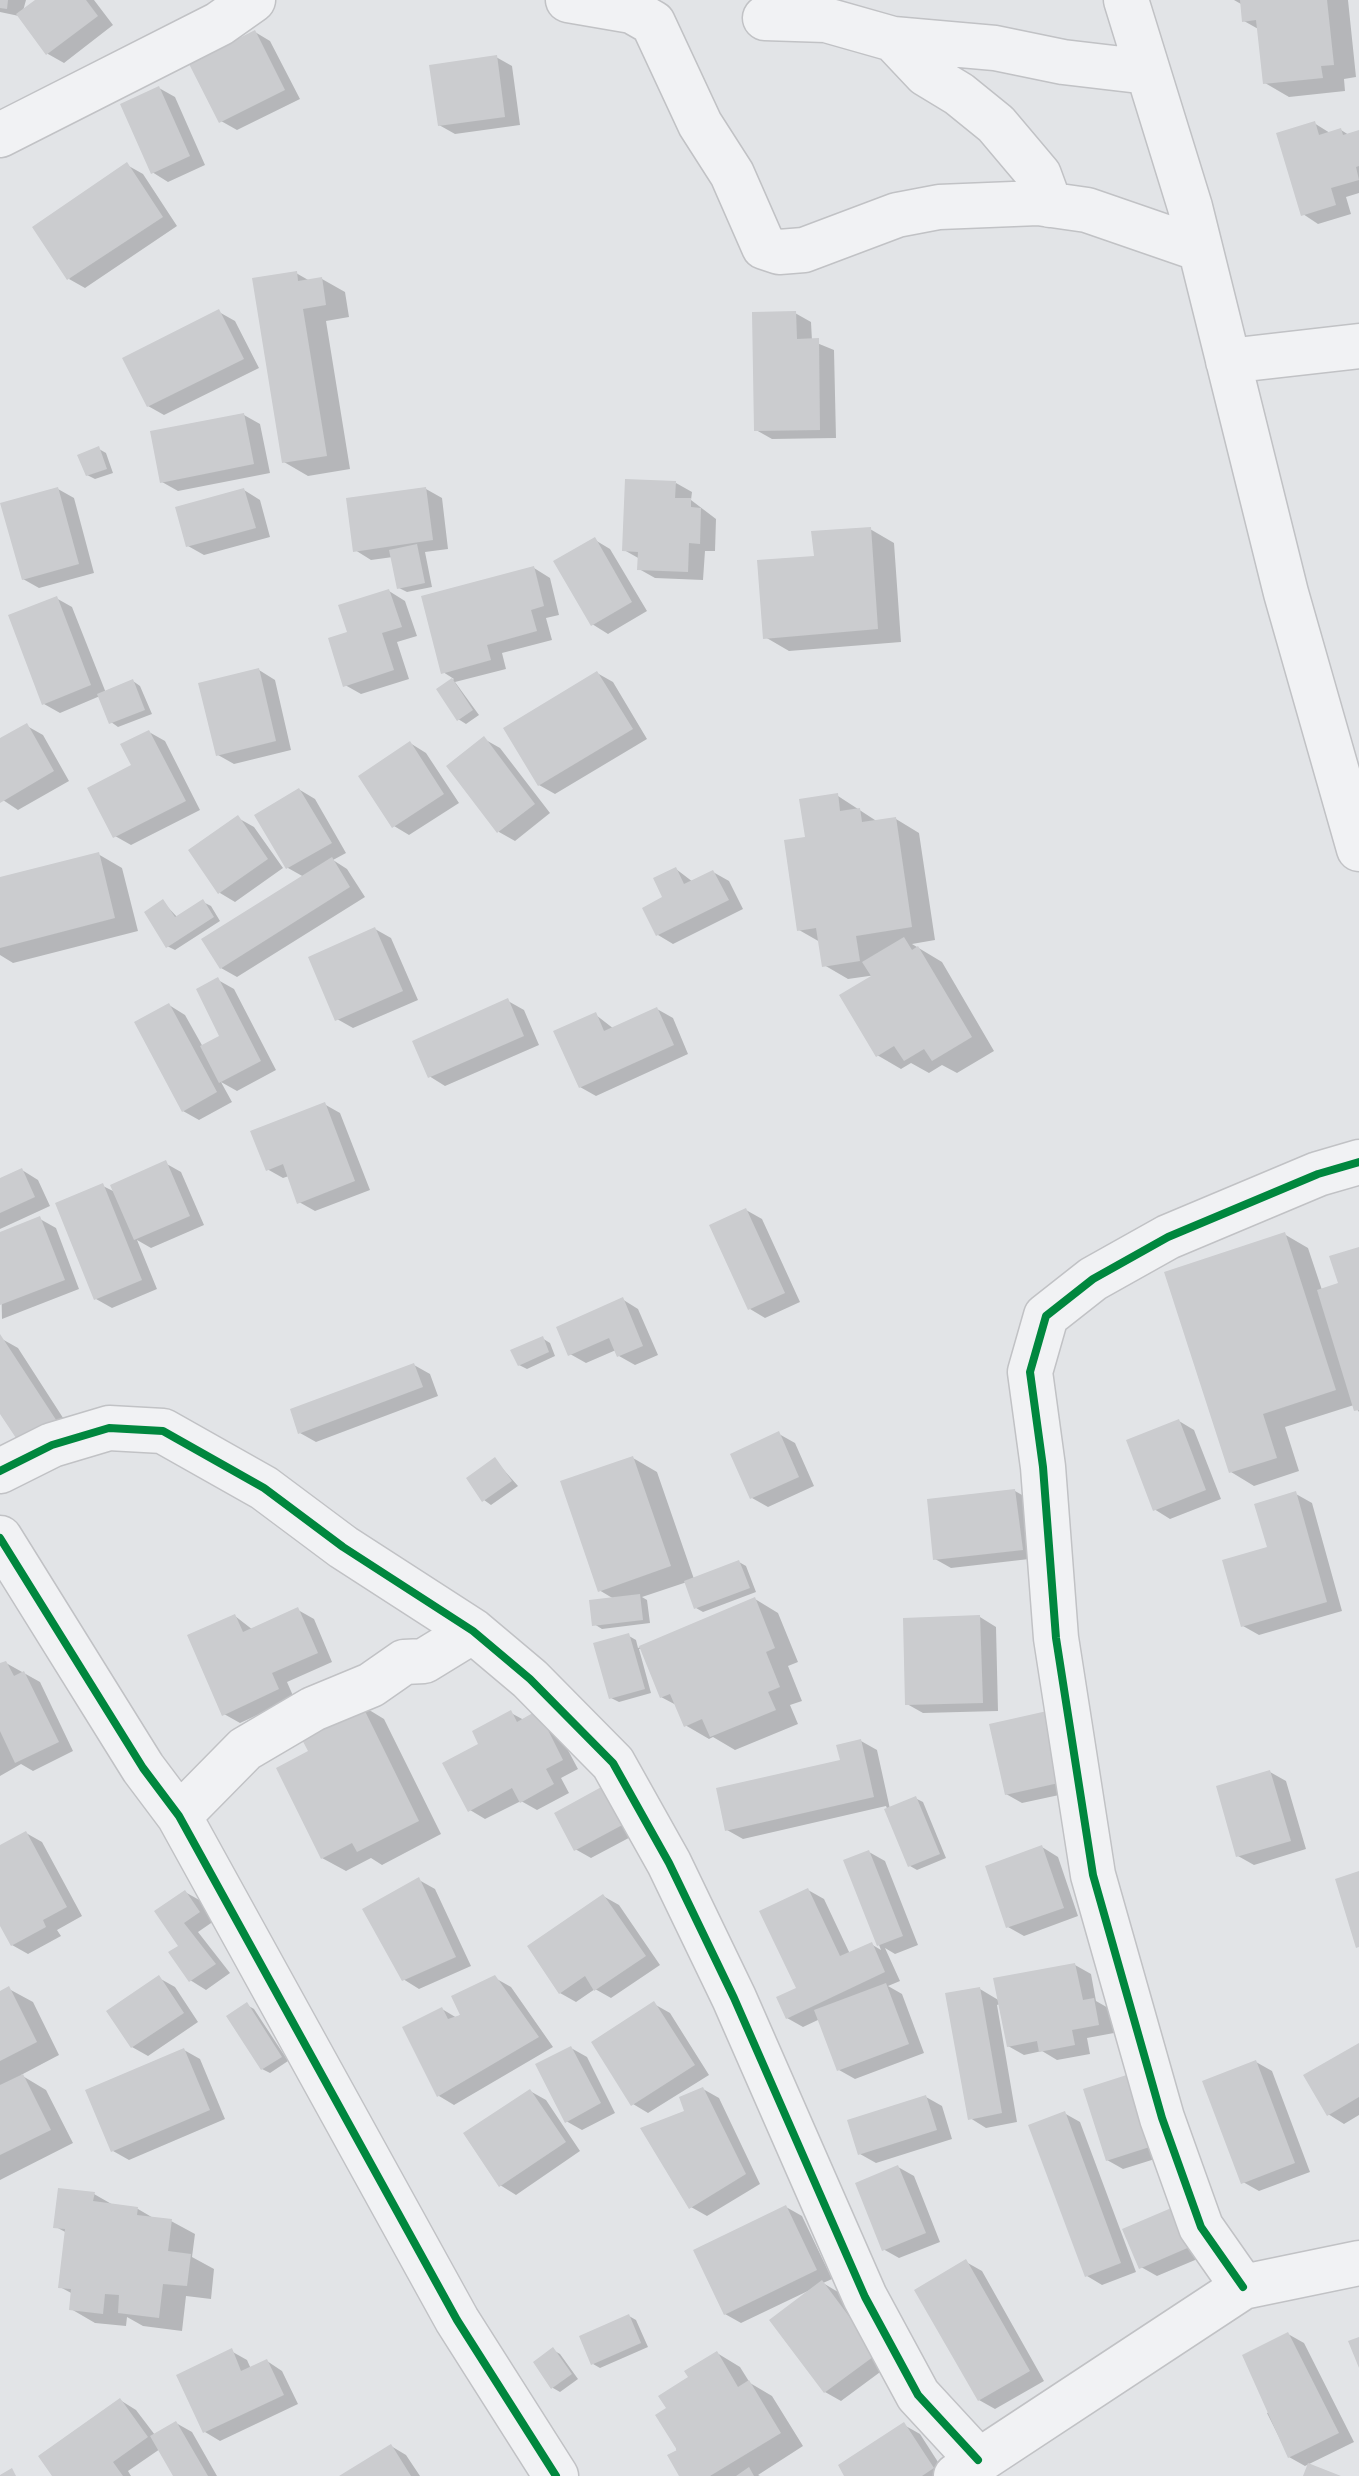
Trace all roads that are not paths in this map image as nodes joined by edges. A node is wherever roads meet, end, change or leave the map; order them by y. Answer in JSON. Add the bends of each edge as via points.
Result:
{"nodes":[{"id":1,"x":253,"y":0,"type":"edge"},
{"id":2,"x":568,"y":0,"type":"edge"},
{"id":3,"x":1126,"y":0,"type":"edge"},
{"id":4,"x":765,"y":18,"type":"dead end"},
{"id":5,"x":893,"y":39,"type":"junction"},
{"id":6,"x":1148,"y":72,"type":"junction"},
{"id":7,"x":0,"y":135,"type":"edge"},
{"id":8,"x":1050,"y":205,"type":"junction"},
{"id":9,"x":1200,"y":249,"type":"junction"},
{"id":10,"x":1359,"y":346,"type":"edge"},
{"id":11,"x":1228,"y":361,"type":"junction"},
{"id":12,"x":1359,"y":849,"type":"edge"},
{"id":13,"x":1359,"y":1162,"type":"edge"},
{"id":14,"x":0,"y":1471,"type":"edge"},
{"id":15,"x":0,"y":1538,"type":"edge"},
{"id":16,"x":473,"y":1631,"type":"junction"},
{"id":17,"x":179,"y":1816,"type":"junction"},
{"id":18,"x":1359,"y":2263,"type":"edge"},
{"id":19,"x":1243,"y":2287,"type":"junction"},
{"id":20,"x":967,"y":2468,"type":"edge"},
{"id":21,"x":556,"y":2476,"type":"edge"}],
"edges":[{"from":1,"to":7,"type":"street","via":[[219,24]]},
{"from":2,"to":8,"type":"street","via":[[632,11],[653,23],[764,247],[804,250],[897,215],[939,207]]},
{"from":3,"to":6,"type":"street"},
{"from":4,"to":5,"type":"street","via":[[826,20]]},
{"from":5,"to":6,"type":"street","via":[[995,48]]},
{"from":5,"to":8,"type":"street","via":[[926,74],[996,124],[1039,175]]},
{"from":6,"to":9,"type":"street"},
{"from":8,"to":9,"type":"street","via":[[1087,210]]},
{"from":9,"to":11,"type":"street"},
{"from":10,"to":11,"type":"street"},
{"from":11,"to":12,"type":"street","via":[[1286,593]]},
{"from":13,"to":19,"type":"street","via":[[1168,1237],[1093,1279],[1046,1316],[1030,1372],[1056,1638],[1093,1875],[1157,2103],[1201,2227]]},
{"from":14,"to":16,"type":"street","via":[[52,1445],[109,1428],[163,1431],[264,1488],[343,1547]]},
{"from":15,"to":17,"type":"street","via":[[143,1768]]},
{"from":16,"to":17,"type":"street","via":[[424,1661],[404,1662],[371,1685],[313,1709],[245,1749]]},
{"from":16,"to":20,"type":"street","via":[[530,1679],[613,1763],[669,1863],[734,1998],[865,2297],[918,2395]]},
{"from":17,"to":21,"type":"street","via":[[457,2320]]},
{"from":18,"to":19,"type":"street"},
{"from":19,"to":20,"type":"street"}]}
